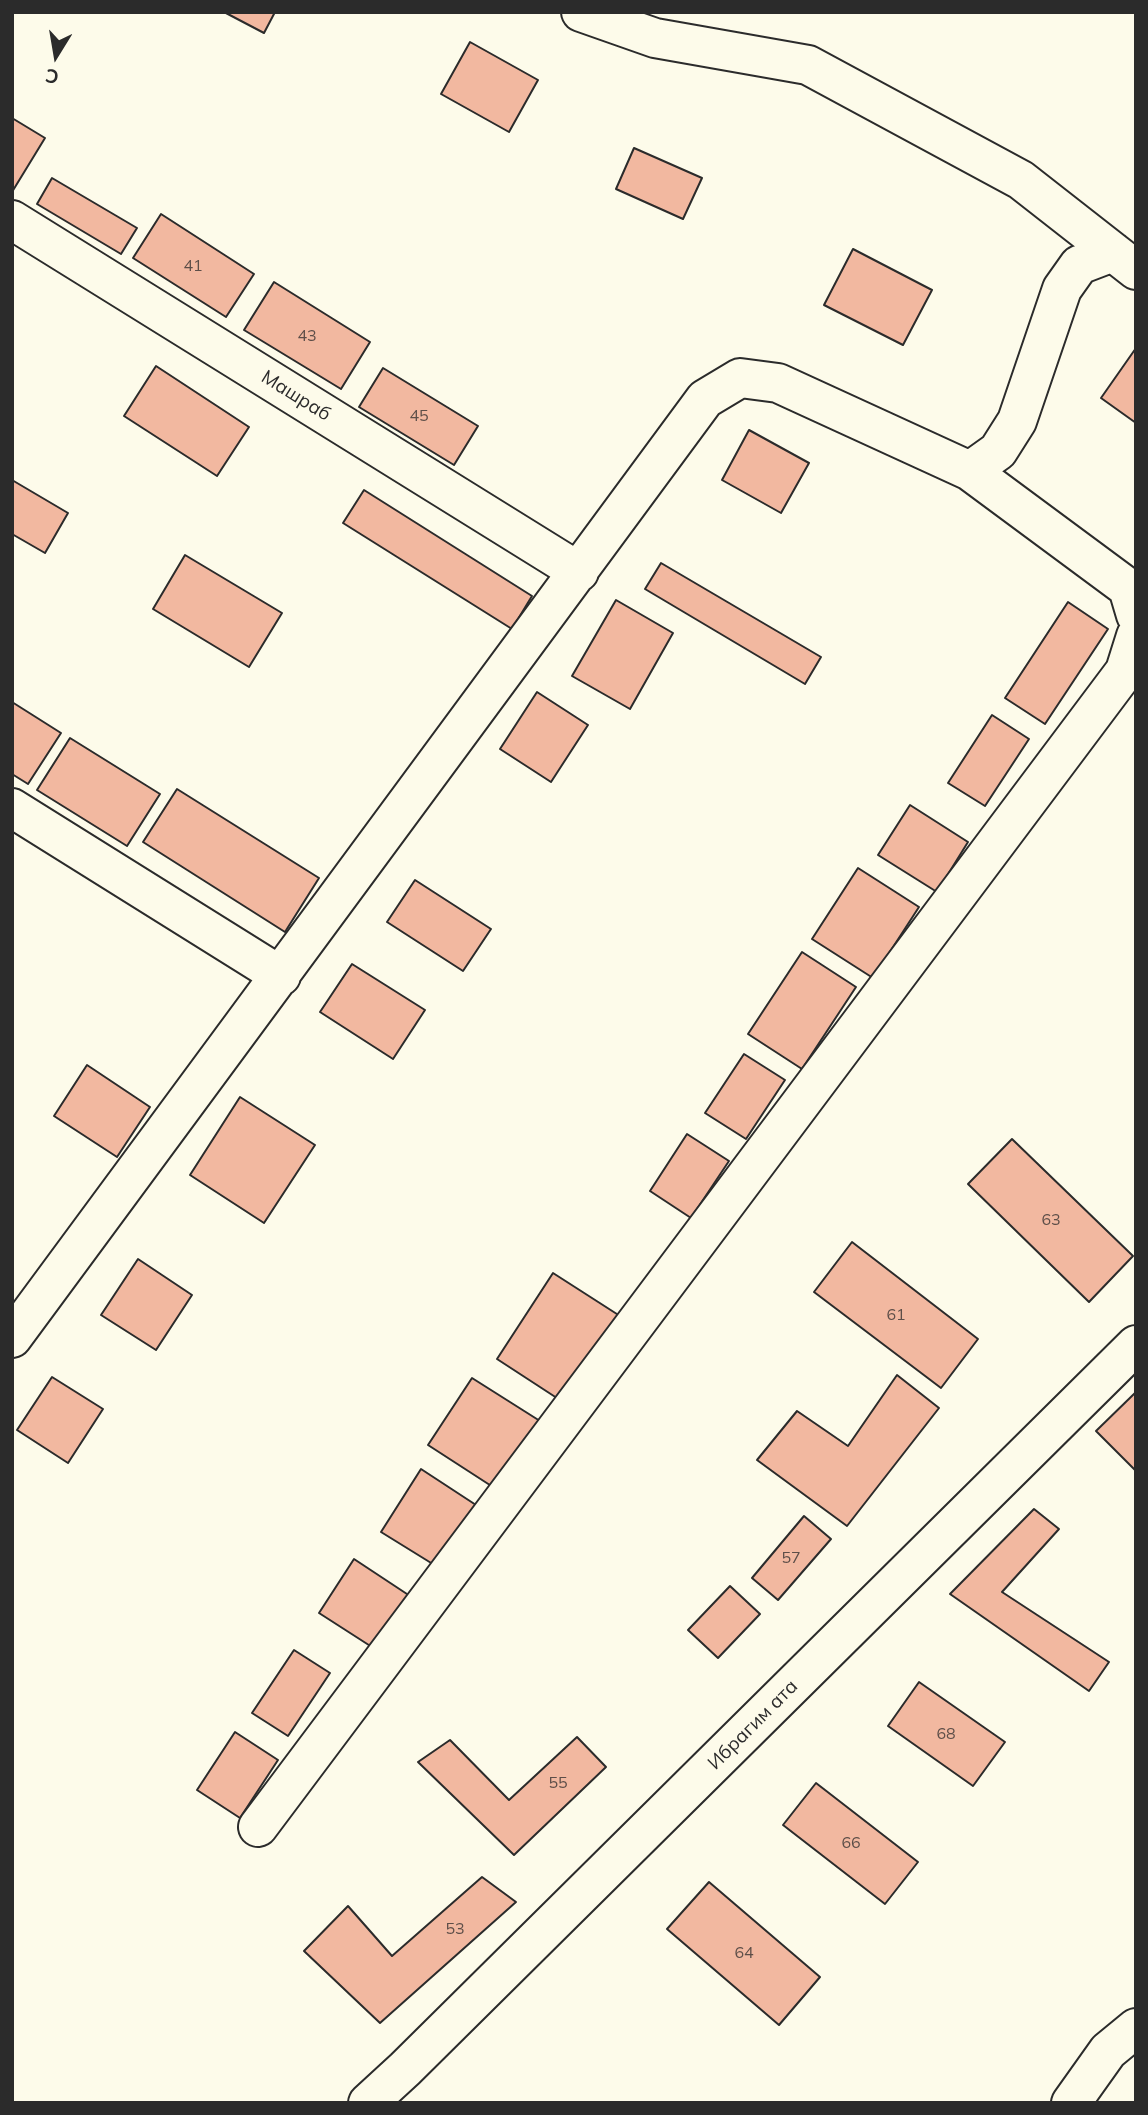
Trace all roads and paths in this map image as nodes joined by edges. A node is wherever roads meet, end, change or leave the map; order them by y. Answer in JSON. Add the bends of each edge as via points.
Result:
{"nodes":[{"id":1,"x":581,"y":12,"type":"edge"},
{"id":2,"x":12,"y":220,"type":"edge"},
{"id":3,"x":1125,"y":261,"type":"edge"},
{"id":4,"x":970,"y":471,"type":"junction"},
{"id":5,"x":579,"y":572,"type":"junction"},
{"id":6,"x":1136,"y":615,"type":"edge"},
{"id":7,"x":1136,"y":636,"type":"edge"},
{"id":8,"x":12,"y":808,"type":"edge"},
{"id":9,"x":281,"y":976,"type":"junction"},
{"id":10,"x":12,"y":1338,"type":"edge"},
{"id":11,"x":1136,"y":1345,"type":"edge"},
{"id":12,"x":258,"y":1827,"type":"dead end"},
{"id":13,"x":1136,"y":2028,"type":"edge"},
{"id":14,"x":368,"y":2103,"type":"edge"},
{"id":15,"x":1071,"y":2103,"type":"edge"}],
"edges":[{"from":1,"to":3,"type":"street","via":[[655,38],[808,65],[1021,180]]},
{"from":2,"to":5,"type":"street","name":"Машраб"},
{"from":3,"to":4,"type":"street","via":[[1079,265],[1062,289],[1017,421],[998,451]]},
{"from":4,"to":5,"type":"street","via":[[778,383],[740,378],[705,399]]},
{"from":4,"to":6,"type":"street","via":[[1128,588]]},
{"from":5,"to":9,"type":"street"},
{"from":7,"to":12,"type":"street","via":[[1125,671]]},
{"from":8,"to":9,"type":"street"},
{"from":9,"to":10,"type":"street"},
{"from":11,"to":14,"type":"street","name":"Ибрагим ата"},
{"from":13,"to":15,"type":"street","via":[[1108,2050]]}]}
